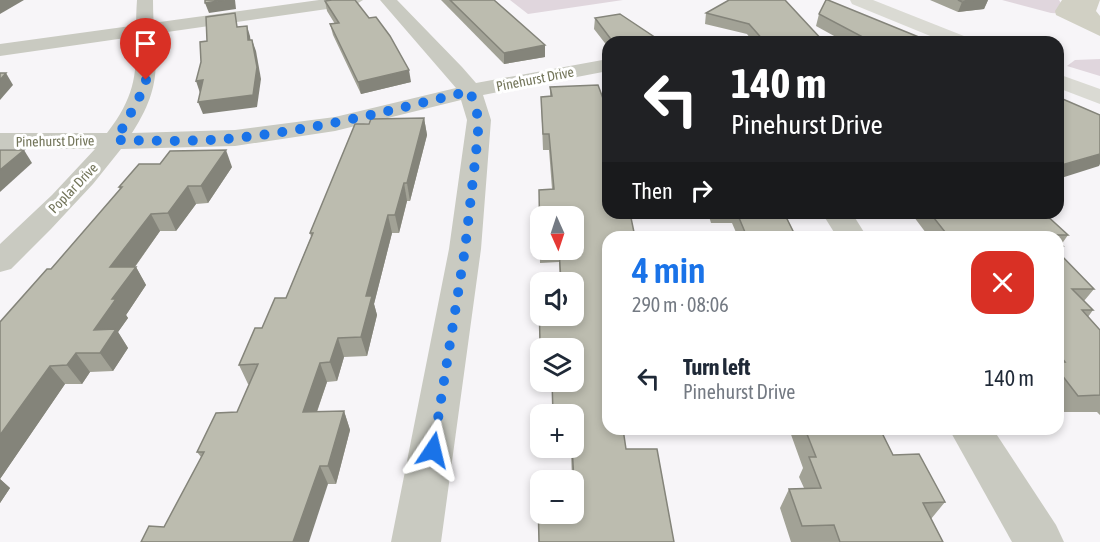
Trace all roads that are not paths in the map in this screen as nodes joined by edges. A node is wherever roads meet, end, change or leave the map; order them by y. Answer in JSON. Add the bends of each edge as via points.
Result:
{"nodes":[{"id":1,"x":292,"y":0,"type":"edge"},
{"id":2,"x":356,"y":0,"type":"edge"},
{"id":3,"x":388,"y":0,"type":"edge"},
{"id":4,"x":858,"y":0,"type":"edge"},
{"id":5,"x":145,"y":17,"type":"edge"},
{"id":6,"x":947,"y":36,"type":"edge"},
{"id":7,"x":0,"y":39,"type":"edge"},
{"id":8,"x":0,"y":50,"type":"edge"},
{"id":9,"x":602,"y":66,"type":"edge"},
{"id":10,"x":1064,"y":82,"type":"edge"},
{"id":11,"x":470,"y":91,"type":"junction"},
{"id":12,"x":1100,"y":97,"type":"edge"},
{"id":13,"x":116,"y":140,"type":"junction"},
{"id":14,"x":0,"y":141,"type":"edge"},
{"id":15,"x":0,"y":262,"type":"edge"},
{"id":16,"x":974,"y":435,"type":"edge"},
{"id":17,"x":416,"y":542,"type":"edge"},
{"id":18,"x":1039,"y":542,"type":"edge"}],
"edges":[{"from":1,"to":5,"type":"street"},
{"from":2,"to":5,"type":"street"},
{"from":3,"to":11,"type":"street"},
{"from":4,"to":6,"type":"main road"},
{"from":5,"to":7,"type":"street"},
{"from":5,"to":8,"type":"street"},
{"from":5,"to":13,"type":"street","name":"Poplar Drive","via":[[146,80]]},
{"from":9,"to":11,"type":"street","name":"Pinehurst Drive"},
{"from":10,"to":12,"type":"main road"},
{"from":11,"to":13,"type":"street","name":"Pinehurst Drive","via":[[280,133],[183,141]]},
{"from":11,"to":17,"type":"street","via":[[479,120],[465,249]]},
{"from":13,"to":14,"type":"street","name":"Pinehurst Drive"},
{"from":13,"to":15,"type":"street","name":"Poplar Drive"},
{"from":16,"to":18,"type":"street"}]}
